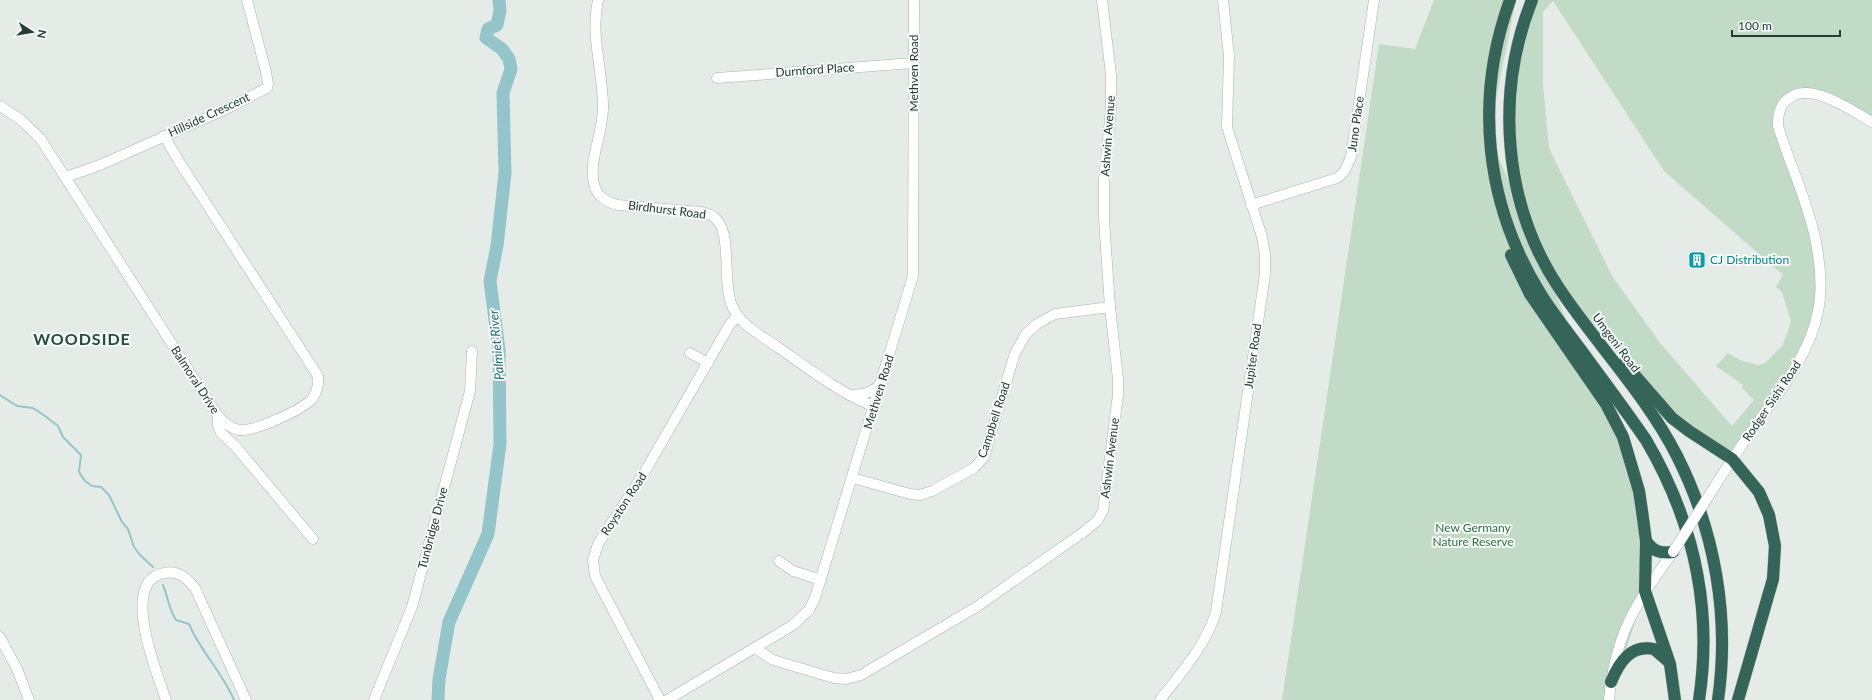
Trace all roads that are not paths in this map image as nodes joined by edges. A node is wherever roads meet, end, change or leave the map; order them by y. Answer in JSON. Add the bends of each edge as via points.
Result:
{"nodes":[{"id":1,"x":247,"y":0,"type":"edge"},
{"id":2,"x":598,"y":0,"type":"edge"},
{"id":3,"x":914,"y":0,"type":"edge"},
{"id":4,"x":1102,"y":0,"type":"edge"},
{"id":5,"x":1223,"y":0,"type":"edge"},
{"id":6,"x":1374,"y":0,"type":"edge"},
{"id":7,"x":1510,"y":0,"type":"edge"},
{"id":8,"x":1532,"y":0,"type":"edge"},
{"id":9,"x":913,"y":63,"type":"junction"},
{"id":10,"x":717,"y":78,"type":"dead end"},
{"id":11,"x":0,"y":106,"type":"edge"},
{"id":12,"x":1872,"y":122,"type":"edge"},
{"id":13,"x":1489,"y":134,"type":"junction"},
{"id":14,"x":164,"y":136,"type":"junction"},
{"id":15,"x":66,"y":177,"type":"junction"},
{"id":16,"x":1251,"y":205,"type":"junction"},
{"id":17,"x":1542,"y":259,"type":"junction"},
{"id":18,"x":1110,"y":307,"type":"junction"},
{"id":19,"x":738,"y":316,"type":"junction"},
{"id":20,"x":472,"y":351,"type":"dead end"},
{"id":21,"x":690,"y":353,"type":"dead end"},
{"id":22,"x":708,"y":363,"type":"junction"},
{"id":23,"x":882,"y":382,"type":"junction"},
{"id":24,"x":850,"y":395,"type":"junction"},
{"id":25,"x":875,"y":407,"type":"junction"},
{"id":26,"x":218,"y":416,"type":"junction"},
{"id":27,"x":1732,"y":459,"type":"junction"},
{"id":28,"x":853,"y":478,"type":"junction"},
{"id":29,"x":313,"y":539,"type":"dead end"},
{"id":30,"x":1646,"y":541,"type":"junction"},
{"id":31,"x":1673,"y":552,"type":"junction"},
{"id":32,"x":779,"y":561,"type":"dead end"},
{"id":33,"x":821,"y":580,"type":"junction"},
{"id":34,"x":1645,"y":591,"type":"junction"},
{"id":35,"x":0,"y":637,"type":"edge"},
{"id":36,"x":755,"y":648,"type":"junction"},
{"id":37,"x":1670,"y":664,"type":"junction"},
{"id":38,"x":1611,"y":682,"type":"junction"},
{"id":39,"x":29,"y":700,"type":"edge"},
{"id":40,"x":166,"y":700,"type":"edge"},
{"id":41,"x":246,"y":700,"type":"edge"},
{"id":42,"x":374,"y":700,"type":"edge"},
{"id":43,"x":660,"y":700,"type":"edge"},
{"id":44,"x":667,"y":700,"type":"edge"},
{"id":45,"x":1160,"y":700,"type":"edge"},
{"id":46,"x":1609,"y":700,"type":"edge"},
{"id":47,"x":1675,"y":700,"type":"edge"},
{"id":48,"x":1699,"y":700,"type":"edge"},
{"id":49,"x":1718,"y":700,"type":"edge"},
{"id":50,"x":1738,"y":700,"type":"edge"}],
"edges":[{"from":1,"to":14,"type":"street","name":"Hillside Crescent","via":[[268,86],[224,110]]},
{"from":2,"to":19,"type":"street","name":"Birdhurst Road","via":[[596,28],[603,106],[593,172],[597,192],[608,202],[618,205],[701,212],[717,219],[724,236],[730,299]]},
{"from":3,"to":9,"type":"street","name":"Methven Road"},
{"from":4,"to":18,"type":"street","name":"Ashwin Avenue","via":[[1111,75],[1111,109],[1104,179]]},
{"from":5,"to":16,"type":"street","name":"Jupiter Road","via":[[1229,56],[1227,127]]},
{"from":6,"to":16,"type":"street","name":"Juno Place","via":[[1348,166],[1337,178]]},
{"from":7,"to":13,"type":"highway","via":[[1498,36],[1492,69]]},
{"from":8,"to":17,"type":"highway","name":"Umgeni Road","via":[[1516,48],[1509,103],[1509,136],[1521,202],[1529,230]]},
{"from":9,"to":10,"type":"street","name":"Durnford Place"},
{"from":9,"to":23,"type":"street","name":"Methven Road","via":[[913,276]]},
{"from":11,"to":15,"type":"street","name":"Balmoral Drive","via":[[20,119],[40,138]]},
{"from":12,"to":27,"type":"street","name":"Rodger Sishi Road","via":[[1830,100],[1808,93],[1791,95],[1780,107],[1778,126],[1803,195],[1816,241],[1820,268],[1818,311],[1812,333],[1792,374]]},
{"from":13,"to":30,"type":"highway","via":[[1490,175],[1494,201],[1509,250],[1530,294],[1606,404],[1623,437],[1639,491]]},
{"from":13,"to":48,"type":"highway","via":[[1493,170],[1500,199],[1522,260],[1557,318],[1646,440],[1661,466],[1682,516],[1701,591],[1704,648]]},
{"from":14,"to":15,"type":"street","name":"Hillside Crescent","via":[[100,165]]},
{"from":14,"to":26,"type":"street","name":"Balmoral Drive","via":[[318,376],[316,391],[309,402],[261,426],[238,430]]},
{"from":15,"to":26,"type":"street","name":"Balmoral Drive"},
{"from":16,"to":45,"type":"street","name":"Jupiter Road","via":[[1262,238],[1265,274],[1216,612],[1200,646]]},
{"from":17,"to":27,"type":"highway","via":[[1577,308],[1672,418]]},
{"from":17,"to":49,"type":"highway","name":"Umgeni Road","via":[[1562,293],[1656,420],[1677,455],[1694,492],[1710,542],[1720,602],[1722,657]]},
{"from":18,"to":28,"type":"street","name":"Campbell Road","via":[[1054,314],[1026,334],[1015,353],[986,451],[978,466],[920,495]]},
{"from":18,"to":36,"type":"street","name":"Ashwin Avenue","via":[[1118,395],[1105,503],[1097,521],[978,606],[861,675],[847,679],[834,678],[773,660]]},
{"from":19,"to":22,"type":"street","name":"Royston Road","via":[[730,324]]},
{"from":19,"to":24,"type":"street","name":"Birdhurst Road","via":[[751,328]]},
{"from":20,"to":42,"type":"street","name":"Tunbridge Drive","via":[[470,391],[412,607]]},
{"from":21,"to":22,"type":"street"},
{"from":22,"to":43,"type":"street","name":"Royston Road","via":[[644,473],[598,544],[593,560],[595,576]]},
{"from":23,"to":24,"type":"street","via":[[867,393]]},
{"from":23,"to":25,"type":"street","name":"Methven Road"},
{"from":24,"to":25,"type":"street","name":"Birdhurst Road"},
{"from":25,"to":28,"type":"street","name":"Methven Road"},
{"from":26,"to":29,"type":"street","via":[[221,433],[236,447]]},
{"from":27,"to":31,"type":"street","name":"Rodger Sishi Road","bridge":true},
{"from":27,"to":50,"type":"highway","via":[[1762,497],[1769,515],[1775,546],[1773,580]]},
{"from":28,"to":33,"type":"street","name":"Methven Road"},
{"from":30,"to":31,"type":"highway","via":[[1655,551]]},
{"from":30,"to":34,"type":"highway"},
{"from":31,"to":34,"type":"street","name":"Rodger Sishi Road"},
{"from":32,"to":33,"type":"street","via":[[793,571]]},
{"from":33,"to":36,"type":"street","name":"Methven Road","via":[[813,604],[803,616]]},
{"from":34,"to":37,"type":"highway"},
{"from":34,"to":38,"type":"street","name":"Rodger Sishi Road","via":[[1632,612],[1618,645]]},
{"from":35,"to":39,"type":"street","via":[[17,669]]},
{"from":36,"to":44,"type":"street","name":"Methven Road"},
{"from":37,"to":38,"type":"highway","via":[[1654,649],[1638,649],[1620,662]]},
{"from":37,"to":47,"type":"highway"},
{"from":38,"to":46,"type":"street","name":"Rodger Sishi Road"},
{"from":40,"to":41,"type":"street","via":[[145,628],[142,605],[142,596],[148,582],[153,576],[166,572],[174,572],[185,577],[195,588]]}]}
